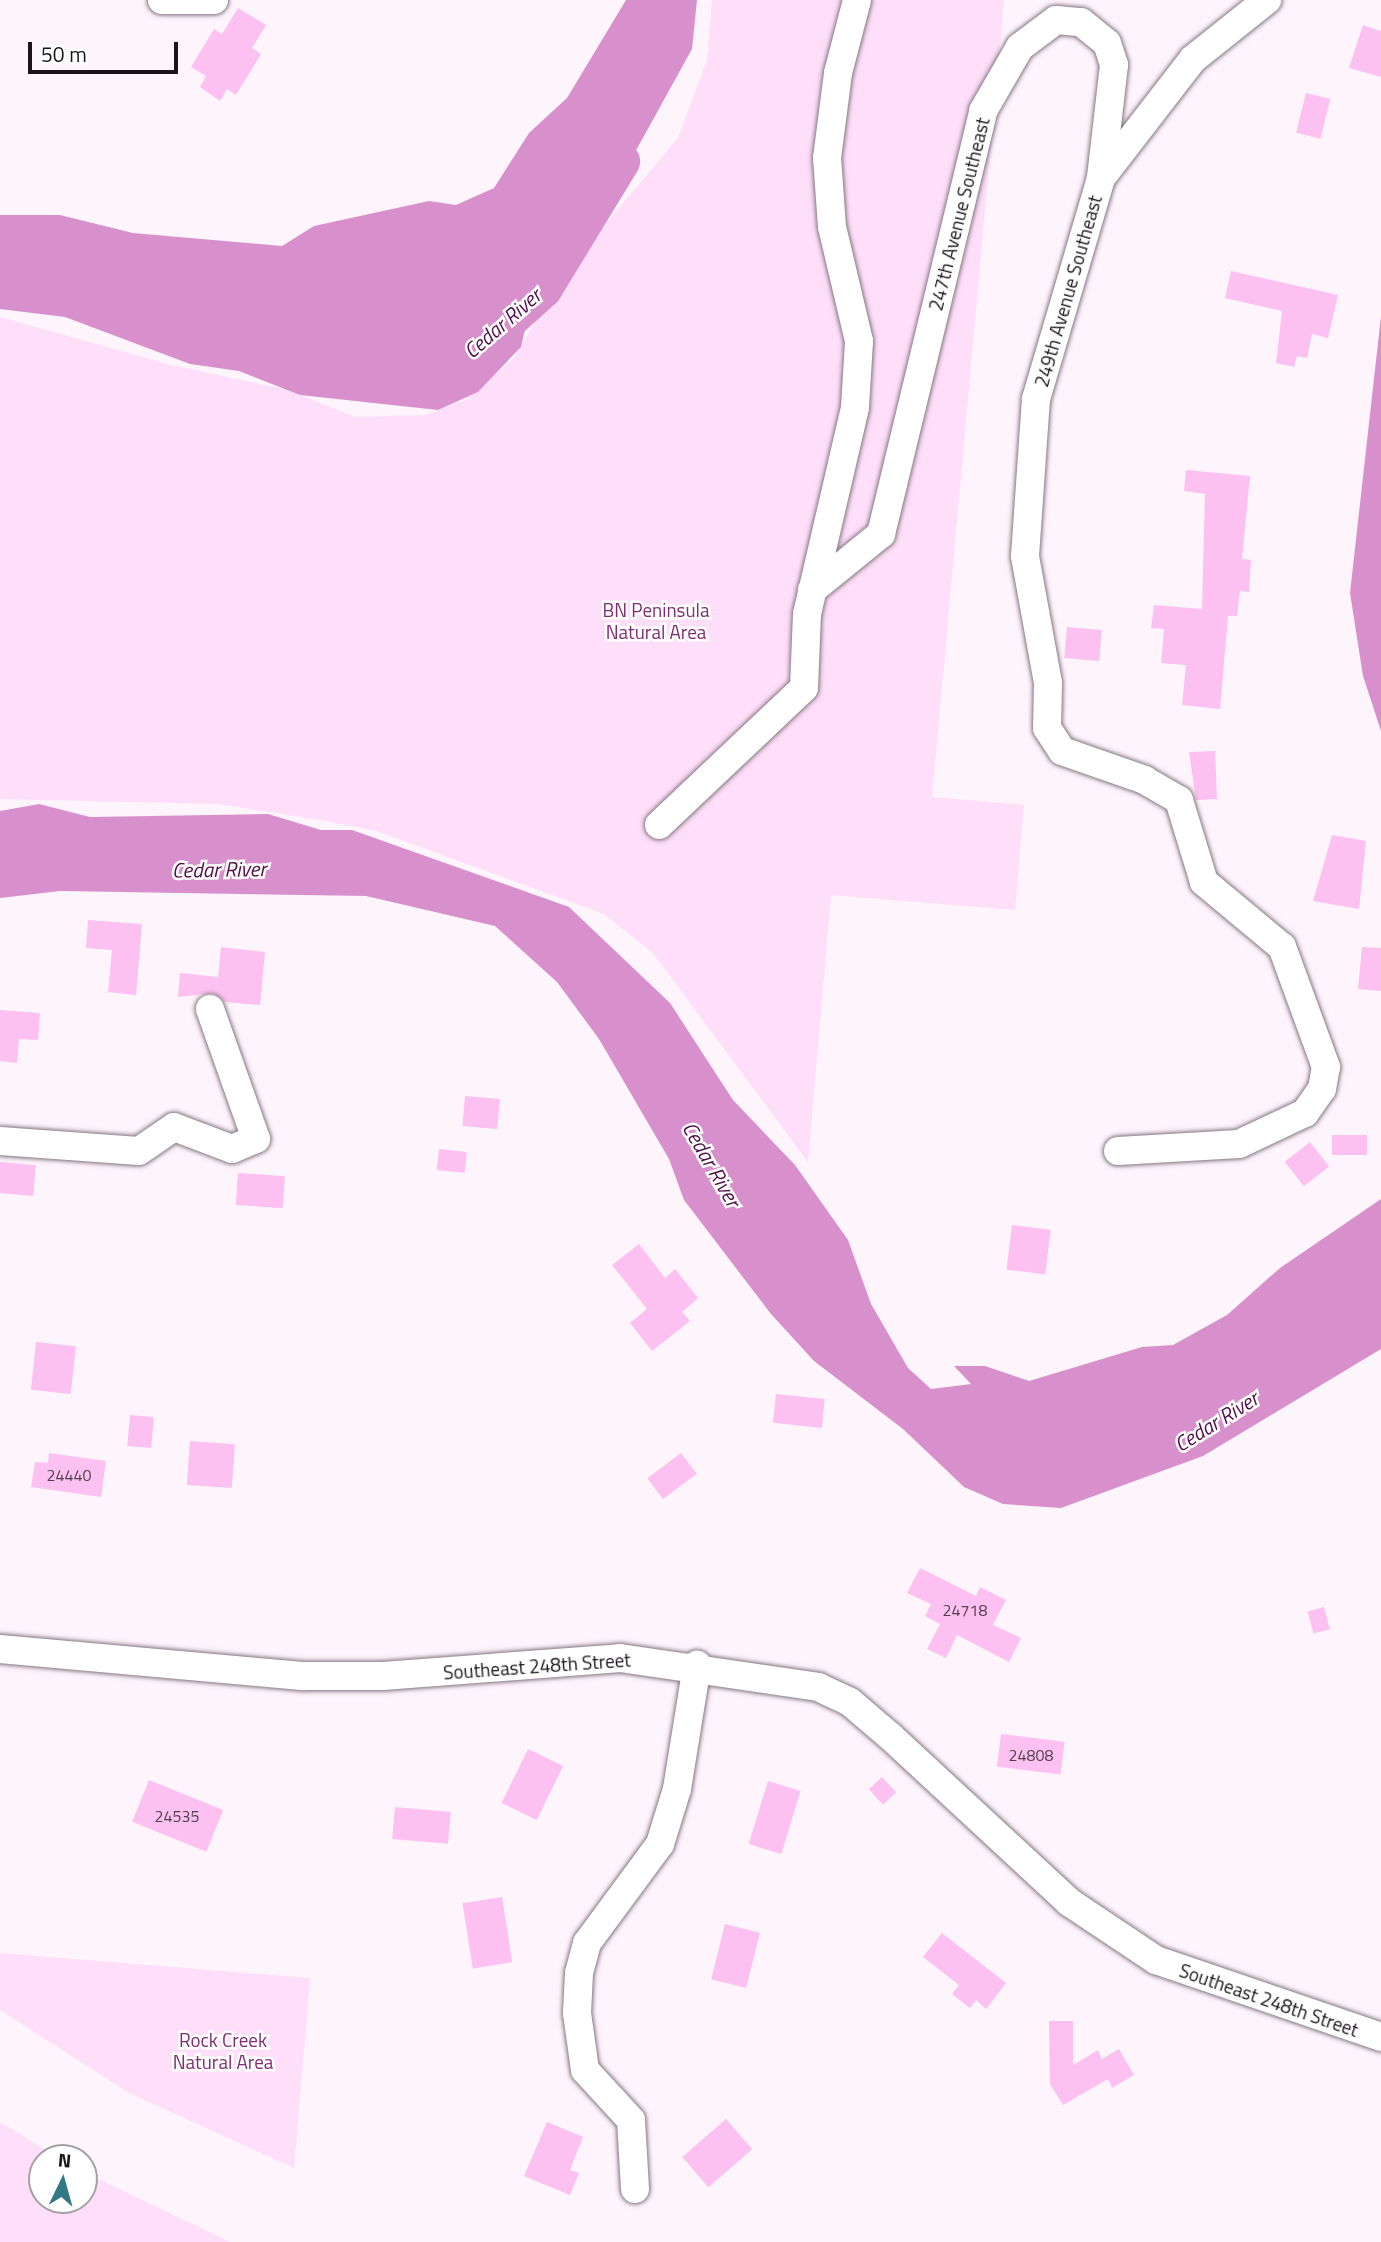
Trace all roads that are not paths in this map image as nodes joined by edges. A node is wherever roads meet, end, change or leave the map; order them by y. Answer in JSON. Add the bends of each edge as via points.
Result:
{"nodes":[{"id":1,"x":162,"y":0,"type":"edge"},
{"id":2,"x":214,"y":0,"type":"edge"},
{"id":3,"x":857,"y":0,"type":"edge"},
{"id":4,"x":1267,"y":0,"type":"edge"},
{"id":5,"x":1101,"y":178,"type":"junction"},
{"id":6,"x":812,"y":590,"type":"junction"},
{"id":7,"x":659,"y":825,"type":"dead end"},
{"id":8,"x":210,"y":1009,"type":"dead end"},
{"id":9,"x":0,"y":1141,"type":"edge"},
{"id":10,"x":1118,"y":1150,"type":"dead end"},
{"id":11,"x":0,"y":1649,"type":"edge"},
{"id":12,"x":697,"y":1665,"type":"junction"},
{"id":13,"x":1381,"y":2037,"type":"edge"},
{"id":14,"x":635,"y":2189,"type":"dead end"}],
"edges":[{"from":1,"to":2,"type":"street"},
{"from":3,"to":6,"type":"street","via":[[827,158],[832,228],[859,341],[855,407]]},
{"from":4,"to":5,"type":"street","name":"249th Avenue Southeast","via":[[1194,59]]},
{"from":5,"to":6,"type":"street","name":"247th Avenue Southeast","via":[[1114,65],[1107,43],[1082,22],[1056,20],[1020,47],[983,111],[881,534]]},
{"from":5,"to":10,"type":"street","name":"249th Avenue Southeast","via":[[1036,399],[1025,556],[1048,683],[1047,728],[1062,751],[1145,780],[1179,800],[1203,882],[1282,947],[1326,1067],[1322,1089],[1305,1113],[1238,1144]]},
{"from":6,"to":7,"type":"street","via":[[804,688]]},
{"from":8,"to":9,"type":"street","via":[[256,1139],[232,1149],[174,1127],[139,1151]]},
{"from":11,"to":12,"type":"street","name":"Southeast 248th Street","via":[[305,1676],[383,1676],[620,1658]]},
{"from":12,"to":13,"type":"street","name":"Southeast 248th Street","via":[[797,1682],[850,1702],[1069,1902],[1156,1960]]},
{"from":12,"to":14,"type":"street","via":[[679,1777],[660,1843],[587,1943],[576,2013],[583,2060],[597,2087],[631,2120]]}]}
